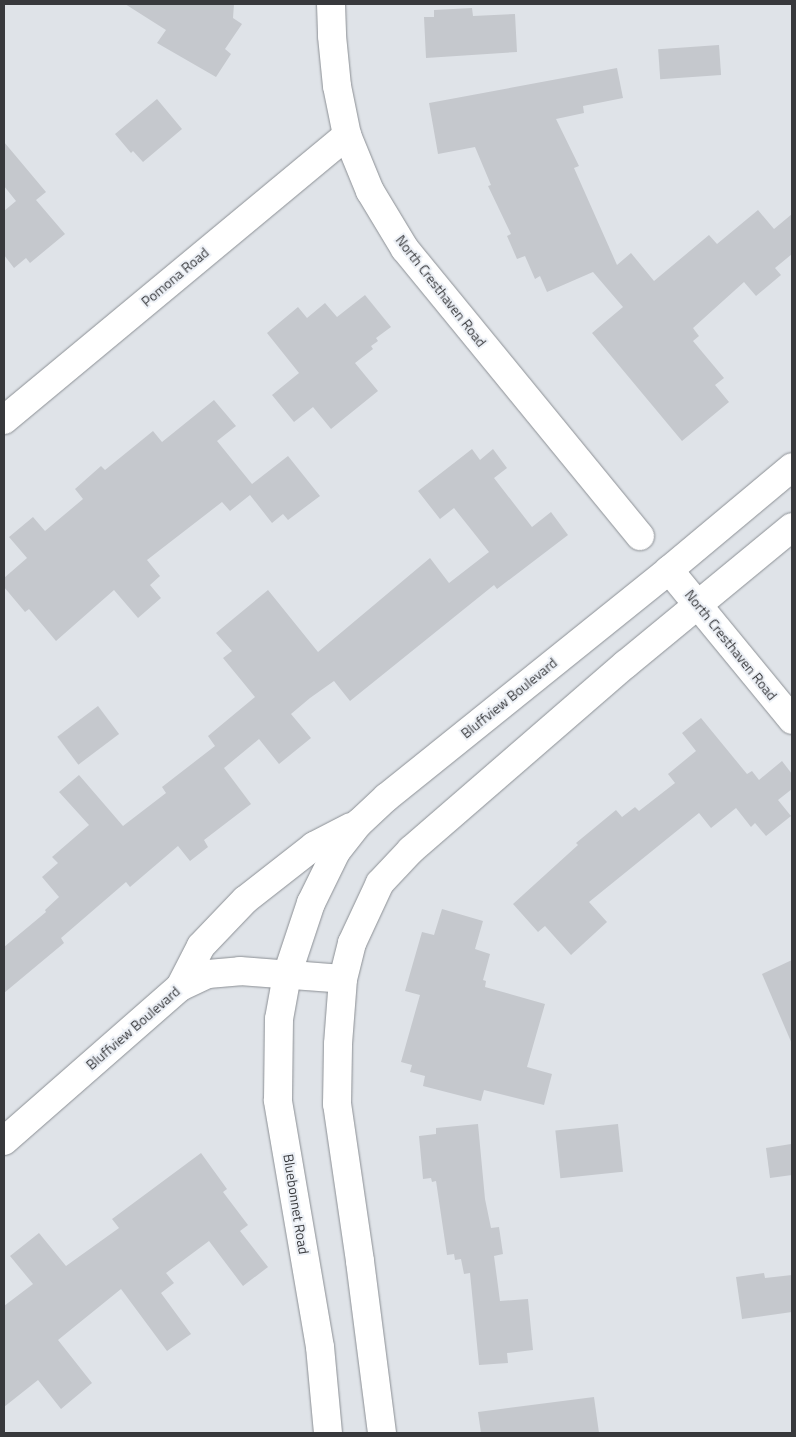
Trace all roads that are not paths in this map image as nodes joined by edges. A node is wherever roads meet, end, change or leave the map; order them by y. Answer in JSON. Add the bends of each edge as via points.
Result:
{"nodes":[{"id":1,"x":332,"y":4,"type":"edge"},
{"id":2,"x":347,"y":135,"type":"junction"},
{"id":3,"x":4,"y":420,"type":"edge"},
{"id":4,"x":792,"y":467,"type":"edge"},
{"id":5,"x":792,"y":528,"type":"edge"},
{"id":6,"x":640,"y":536,"type":"dead end"},
{"id":7,"x":669,"y":570,"type":"junction"},
{"id":8,"x":699,"y":606,"type":"junction"},
{"id":9,"x":792,"y":720,"type":"edge"},
{"id":10,"x":359,"y":823,"type":"junction"},
{"id":11,"x":287,"y":975,"type":"junction"},
{"id":12,"x":343,"y":979,"type":"junction"},
{"id":13,"x":180,"y":987,"type":"junction"},
{"id":14,"x":4,"y":1140,"type":"edge"},
{"id":15,"x":328,"y":1433,"type":"edge"},
{"id":16,"x":382,"y":1433,"type":"edge"}],
"edges":[{"from":1,"to":2,"type":"main road","name":"North Cresthaven Road","via":[[337,86]]},
{"from":2,"to":3,"type":"main road","name":"Pomona Road"},
{"from":2,"to":6,"type":"main road","name":"North Cresthaven Road","via":[[370,191],[405,249]]},
{"from":4,"to":7,"type":"main road","name":"Bluffview Boulevard"},
{"from":5,"to":8,"type":"main road"},
{"from":7,"to":8,"type":"main road","name":"North Cresthaven Road"},
{"from":7,"to":10,"type":"main road","name":"Bluffview Boulevard"},
{"from":8,"to":9,"type":"main road","name":"North Cresthaven Road"},
{"from":8,"to":12,"type":"main road","via":[[626,664],[411,850],[380,883],[352,943]]},
{"from":10,"to":11,"type":"main road","name":"Bluffview Boulevard","via":[[336,852],[312,903]]},
{"from":10,"to":13,"type":"main road","via":[[314,846],[245,900],[201,946]]},
{"from":11,"to":12,"type":"main road","name":"Bluffview Boulevard"},
{"from":11,"to":13,"type":"main road","name":"Bluffview Boulevard","via":[[240,971],[208,974]]},
{"from":11,"to":15,"type":"main road","name":"Bluebonnet Road","via":[[279,1019],[278,1100],[320,1347]]},
{"from":12,"to":16,"type":"main road","via":[[337,1104]]},
{"from":13,"to":14,"type":"main road","name":"Bluffview Boulevard"}]}
